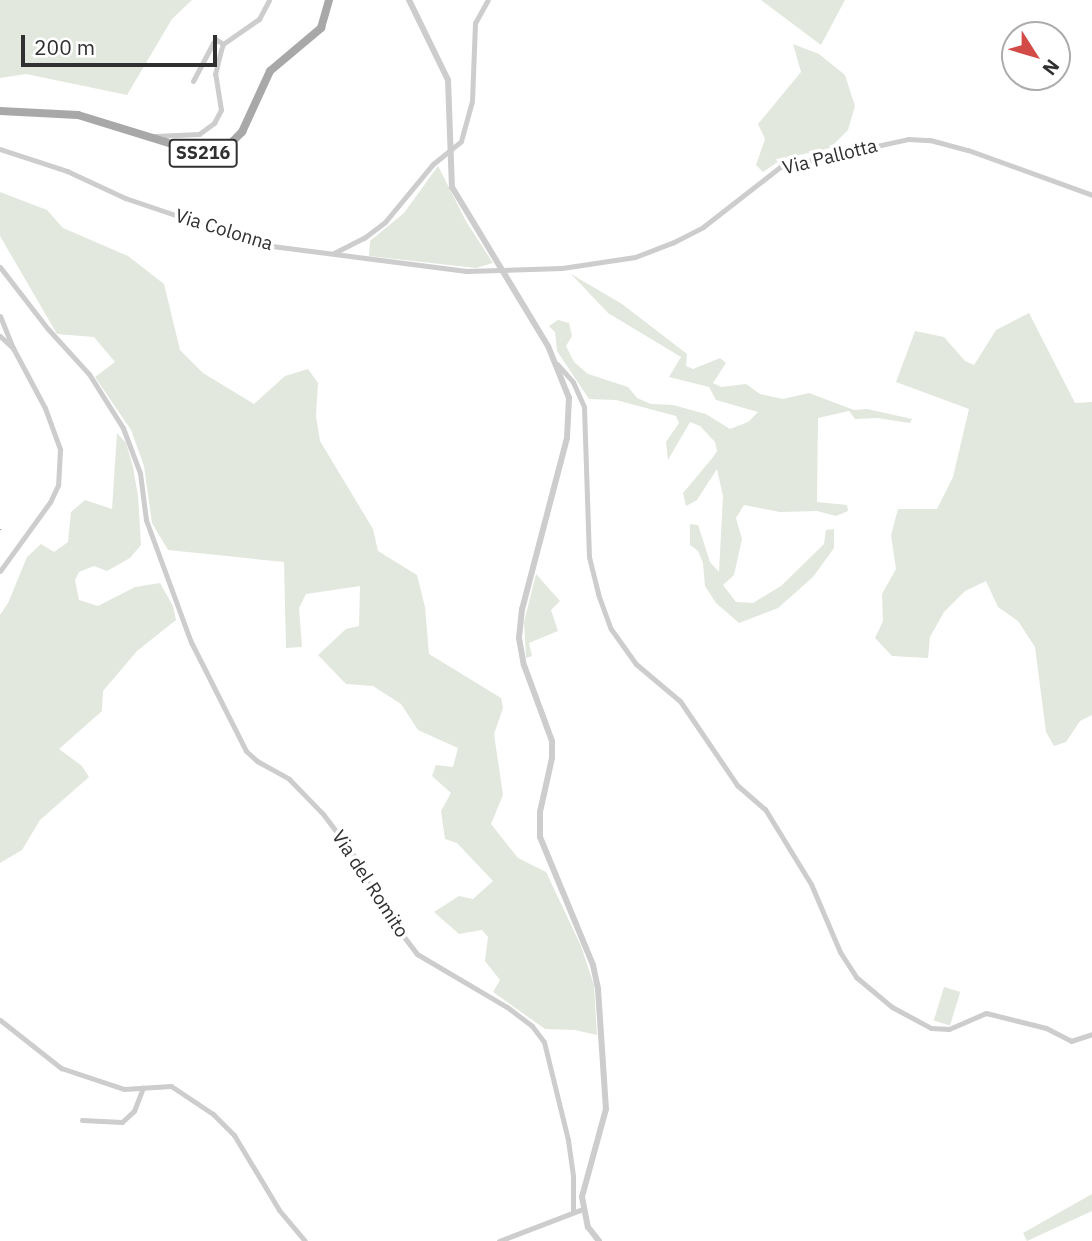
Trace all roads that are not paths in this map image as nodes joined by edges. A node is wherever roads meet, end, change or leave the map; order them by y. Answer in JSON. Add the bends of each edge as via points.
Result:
{"nodes":[{"id":1,"x":269,"y":0,"type":"edge"},
{"id":2,"x":329,"y":0,"type":"edge"},
{"id":3,"x":409,"y":0,"type":"edge"},
{"id":4,"x":488,"y":0,"type":"edge"},
{"id":5,"x":223,"y":44,"type":"junction"},
{"id":6,"x":193,"y":81,"type":"dead end"},
{"id":7,"x":0,"y":111,"type":"edge"},
{"id":8,"x":153,"y":137,"type":"junction"},
{"id":9,"x":0,"y":149,"type":"edge"},
{"id":10,"x":450,"y":151,"type":"junction"},
{"id":11,"x":1092,"y":195,"type":"edge"},
{"id":12,"x":334,"y":253,"type":"junction"},
{"id":13,"x":0,"y":267,"type":"edge"},
{"id":14,"x":501,"y":269,"type":"junction"},
{"id":15,"x":0,"y":316,"type":"edge"},
{"id":16,"x":0,"y":336,"type":"edge"},
{"id":17,"x":13,"y":348,"type":"junction"},
{"id":18,"x":557,"y":364,"type":"junction"},
{"id":19,"x":0,"y":571,"type":"edge"},
{"id":20,"x":0,"y":1020,"type":"edge"},
{"id":21,"x":1092,"y":1034,"type":"edge"},
{"id":22,"x":143,"y":1088,"type":"junction"},
{"id":23,"x":82,"y":1120,"type":"dead end"},
{"id":24,"x":583,"y":1209,"type":"junction"},
{"id":25,"x":573,"y":1212,"type":"junction"},
{"id":26,"x":305,"y":1241,"type":"edge"},
{"id":27,"x":499,"y":1241,"type":"edge"},
{"id":28,"x":599,"y":1241,"type":"edge"}],
"edges":[{"from":1,"to":5,"type":"street","via":[[259,19]]},
{"from":2,"to":8,"type":"main road","number":"SS216","via":[[319,30],[267,75],[246,125],[232,143],[201,153]]},
{"from":3,"to":10,"type":"street","via":[[449,80]]},
{"from":4,"to":10,"type":"street","via":[[475,23],[469,118],[461,141]]},
{"from":5,"to":6,"type":"street","via":[[213,43]]},
{"from":5,"to":8,"type":"street","via":[[215,74],[220,110],[214,123],[197,135]]},
{"from":7,"to":8,"type":"main road","number":"SS216","via":[[71,114]]},
{"from":9,"to":12,"type":"street","name":"Via Colonna","via":[[264,245]]},
{"from":10,"to":12,"type":"street","via":[[433,164],[386,222]]},
{"from":10,"to":14,"type":"street","via":[[452,187]]},
{"from":11,"to":14,"type":"street","name":"Via Pallotta","via":[[958,147],[902,139],[780,167],[703,227],[639,256],[585,266]]},
{"from":12,"to":14,"type":"street","name":"Via Colonna","via":[[455,270]]},
{"from":13,"to":25,"type":"street","name":"Via del Romito","via":[[104,396],[128,438],[141,478],[146,520],[191,642],[244,748],[254,760],[289,779],[323,814],[417,954],[507,1007],[544,1042],[568,1140]]},
{"from":14,"to":18,"type":"street"},
{"from":15,"to":17,"type":"street"},
{"from":16,"to":17,"type":"street"},
{"from":17,"to":19,"type":"street","via":[[55,432],[60,475],[50,502]]},
{"from":18,"to":21,"type":"street","via":[[573,382],[584,407],[589,557],[611,629],[636,664],[680,701],[739,788],[765,809],[811,884],[840,952],[856,977],[897,1010],[931,1028],[949,1029],[986,1013],[1046,1028],[1071,1041]]},
{"from":18,"to":24,"type":"street","via":[[568,394],[568,432],[519,633],[524,665],[552,741],[539,816],[541,841],[593,965],[599,998],[606,1109],[584,1182]]},
{"from":20,"to":22,"type":"street","via":[[61,1068],[121,1088]]},
{"from":22,"to":23,"type":"street","via":[[134,1111],[122,1122]]},
{"from":22,"to":26,"type":"street","via":[[171,1086],[223,1123],[281,1213]]},
{"from":24,"to":25,"type":"street"},
{"from":24,"to":28,"type":"street","via":[[588,1227]]},
{"from":25,"to":27,"type":"street"}]}
